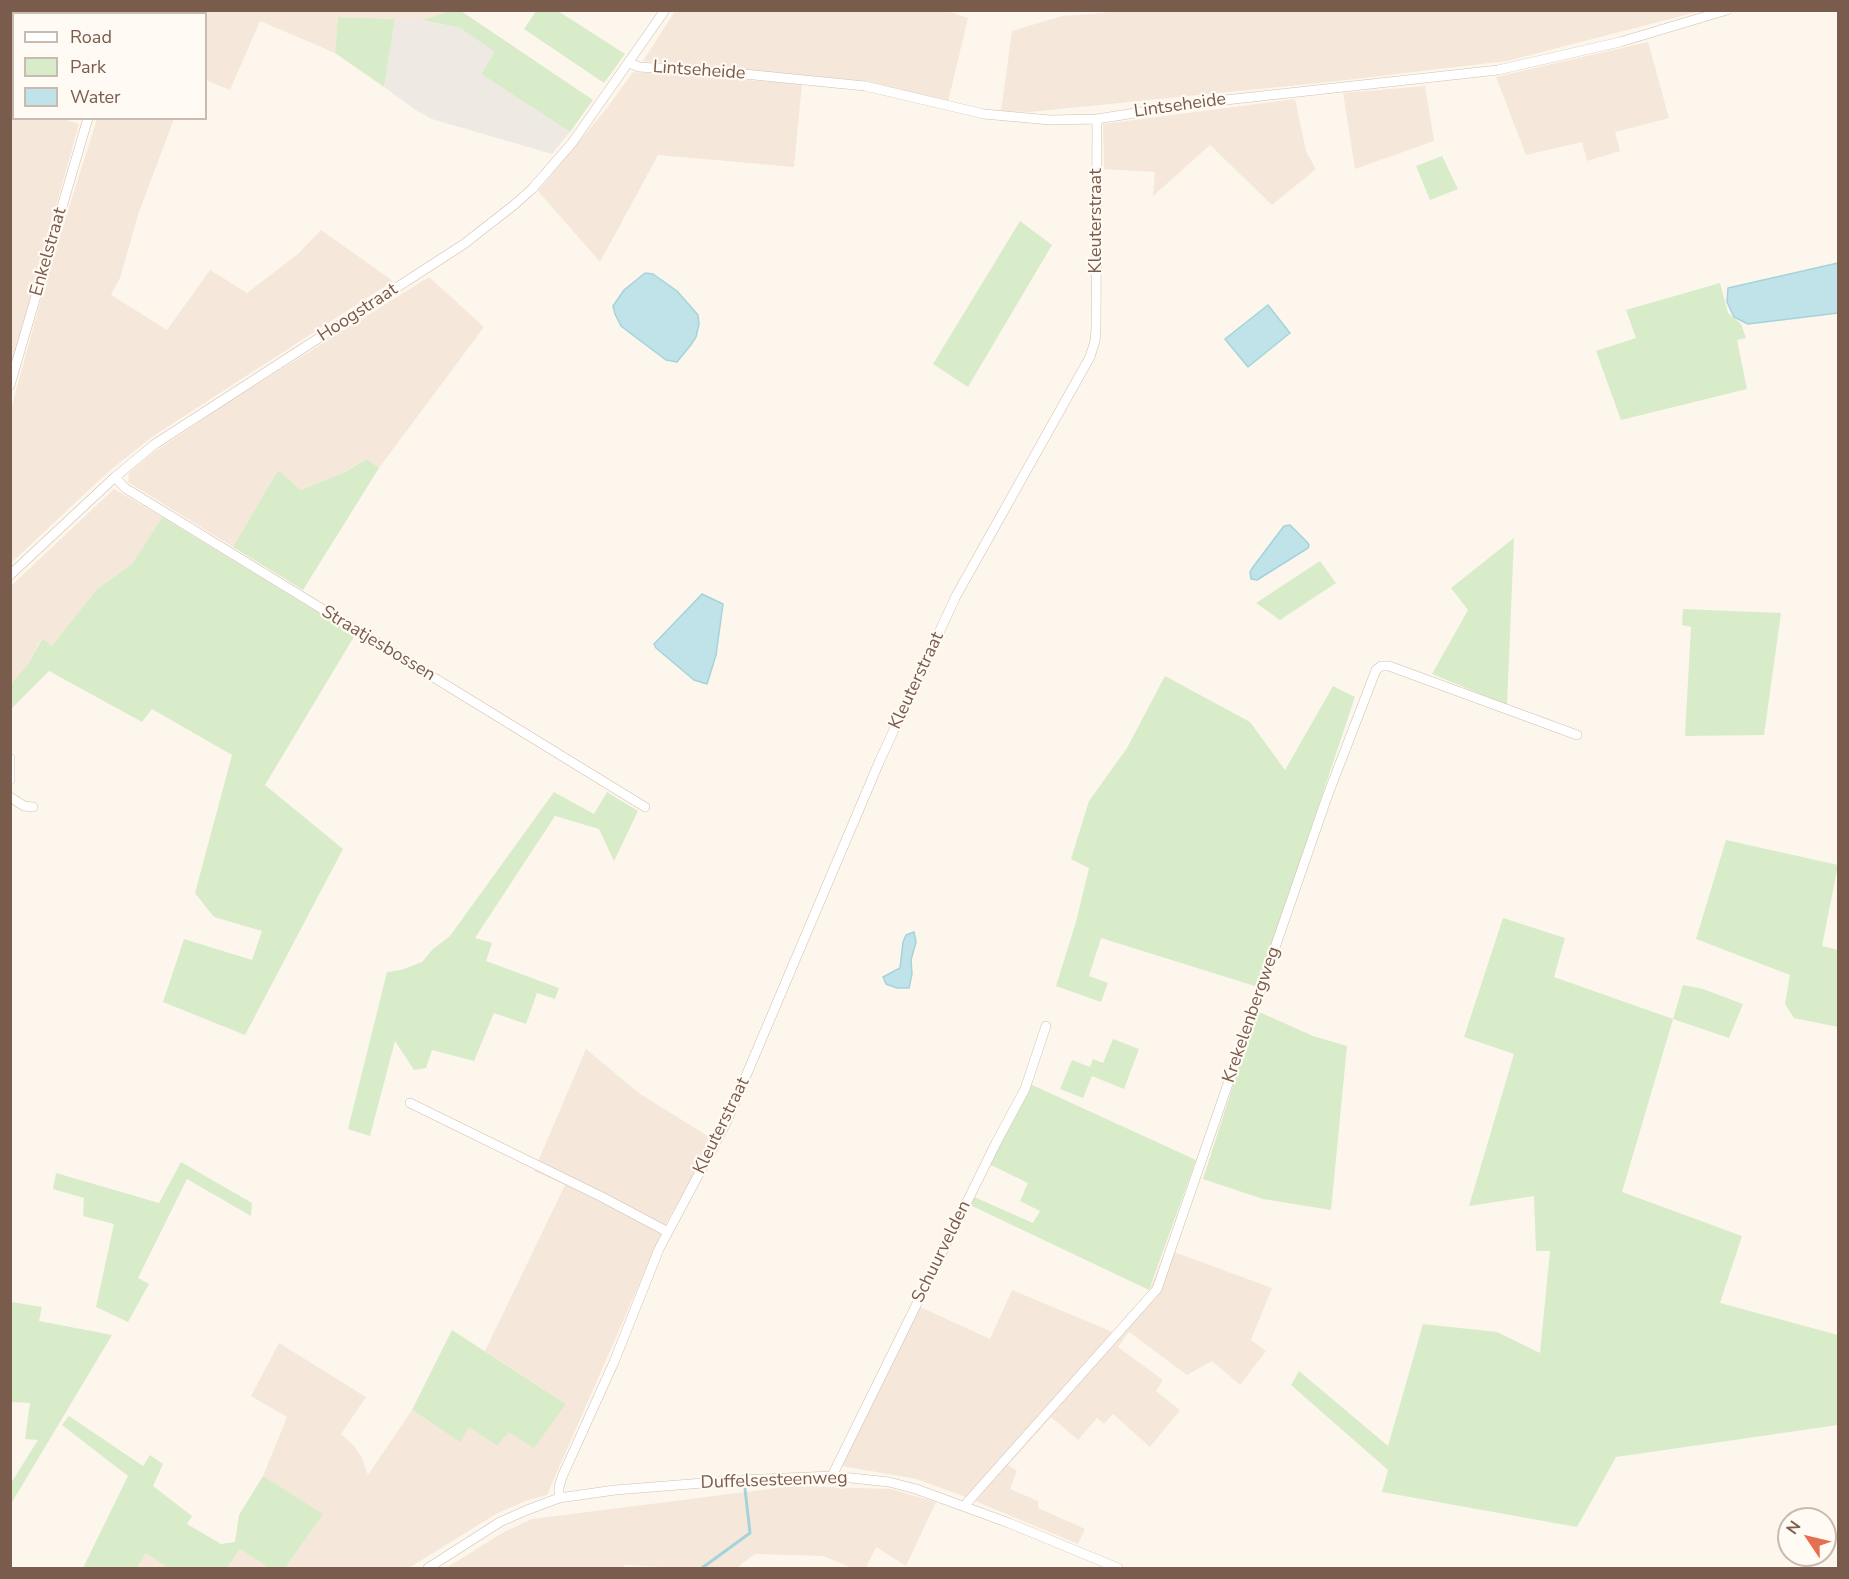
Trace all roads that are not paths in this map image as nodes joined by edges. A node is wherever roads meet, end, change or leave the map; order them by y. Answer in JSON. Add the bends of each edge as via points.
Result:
{"nodes":[{"id":1,"x":665,"y":10,"type":"edge"},
{"id":2,"x":1727,"y":10,"type":"edge"},
{"id":3,"x":629,"y":63,"type":"junction"},
{"id":4,"x":1097,"y":119,"type":"junction"},
{"id":5,"x":87,"y":120,"type":"edge"},
{"id":6,"x":10,"y":385,"type":"edge"},
{"id":7,"x":115,"y":477,"type":"junction"},
{"id":8,"x":10,"y":575,"type":"edge"},
{"id":9,"x":1577,"y":735,"type":"dead end"},
{"id":10,"x":10,"y":758,"type":"edge"},
{"id":11,"x":10,"y":780,"type":"edge"},
{"id":12,"x":10,"y":797,"type":"edge"},
{"id":13,"x":33,"y":807,"type":"dead end"},
{"id":14,"x":645,"y":807,"type":"dead end"},
{"id":15,"x":1046,"y":1026,"type":"dead end"},
{"id":16,"x":411,"y":1103,"type":"dead end"},
{"id":17,"x":668,"y":1232,"type":"junction"},
{"id":18,"x":832,"y":1476,"type":"junction"},
{"id":19,"x":559,"y":1498,"type":"junction"},
{"id":20,"x":964,"y":1506,"type":"junction"},
{"id":21,"x":435,"y":1567,"type":"edge"},
{"id":22,"x":1118,"y":1569,"type":"edge"}],
"edges":[{"from":1,"to":3,"type":"street","name":"Hoogstraat"},
{"from":2,"to":4,"type":"street","name":"Lintseheide","via":[[1620,42],[1498,70],[1198,103]]},
{"from":3,"to":4,"type":"street","name":"Lintseheide","via":[[639,67],[865,86],[984,114]]},
{"from":3,"to":7,"type":"street","name":"Hoogstraat","via":[[561,157],[532,189],[490,225],[199,414]]},
{"from":4,"to":17,"type":"street","name":"Kleuterstraat","via":[[1096,329],[1090,357],[956,596],[880,760],[726,1123]]},
{"from":5,"to":6,"type":"street","name":"Enkelstraat"},
{"from":7,"to":8,"type":"street","name":"Hoogstraat"},
{"from":7,"to":14,"type":"street","name":"Straatjesbossen","via":[[125,488]]},
{"from":9,"to":20,"type":"street","name":"Krekelenbergweg","via":[[1389,666],[1376,670],[1327,797],[1158,1289]]},
{"from":10,"to":11,"type":"street"},
{"from":12,"to":13,"type":"street"},
{"from":15,"to":18,"type":"street","name":"Schuurvelden","via":[[1025,1089]]},
{"from":16,"to":17,"type":"street"},
{"from":17,"to":19,"type":"street","name":"Kleuterstraat","via":[[562,1477]]},
{"from":18,"to":19,"type":"street","name":"Duffelsesteenweg","via":[[615,1490]]},
{"from":18,"to":20,"type":"street","name":"Duffelsesteenweg","via":[[889,1482]]},
{"from":19,"to":21,"type":"street","name":"Duffelsesteenweg","via":[[500,1522]]},
{"from":20,"to":22,"type":"street","name":"Duffelsesteenweg"}]}
